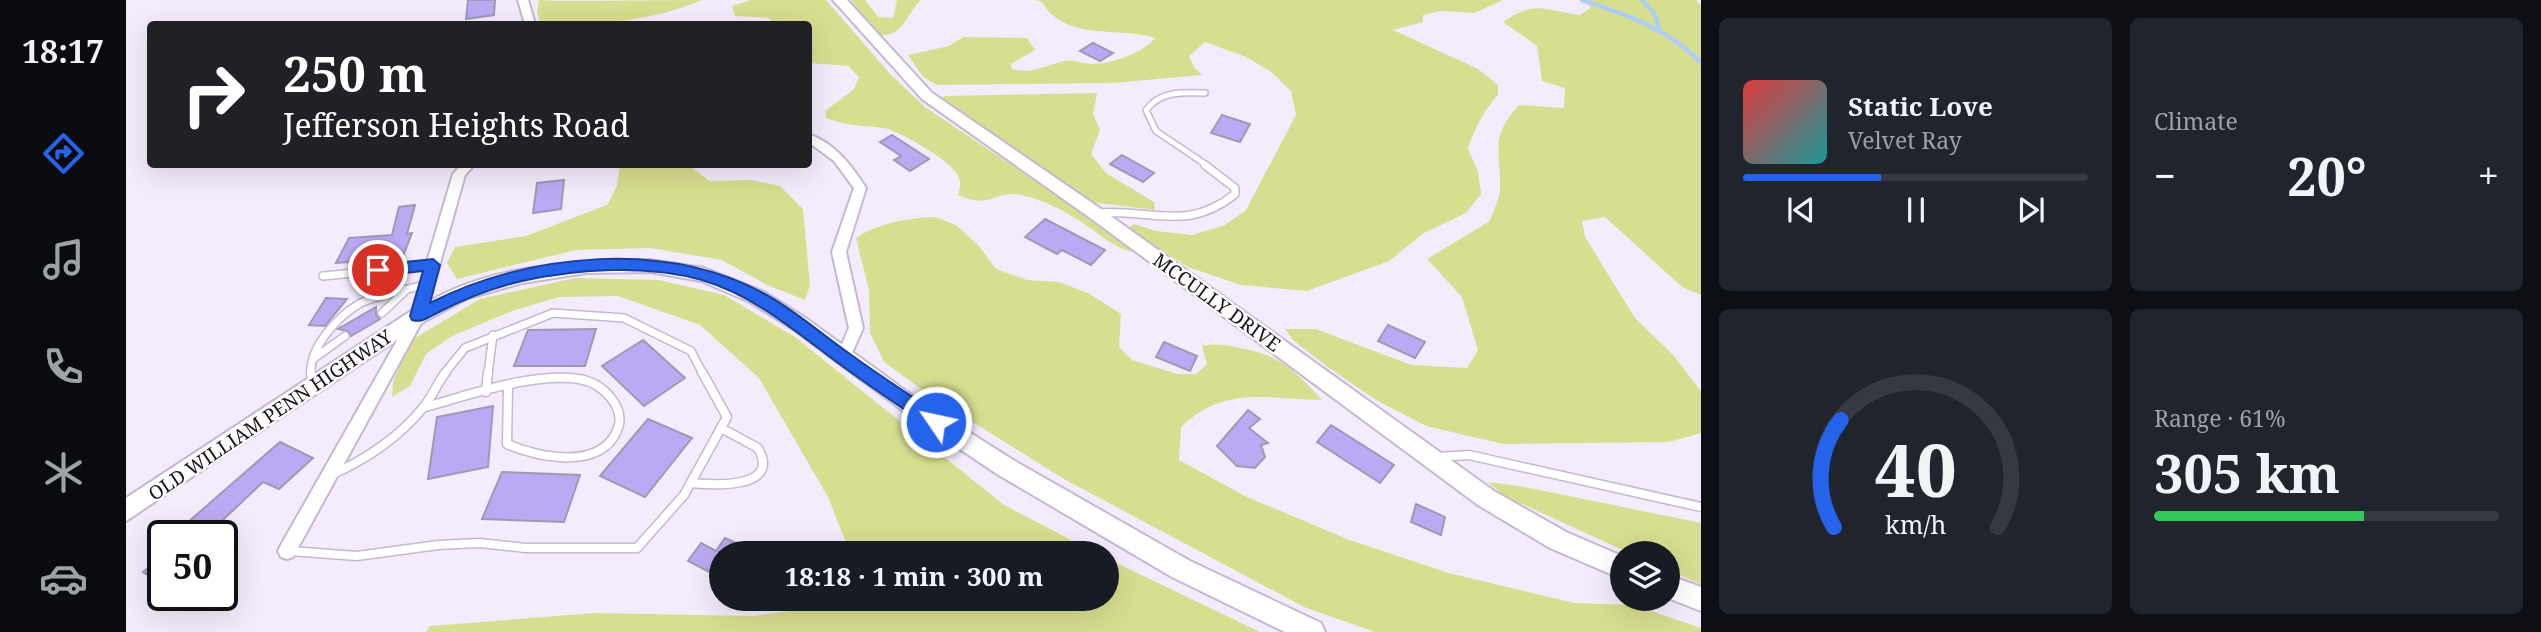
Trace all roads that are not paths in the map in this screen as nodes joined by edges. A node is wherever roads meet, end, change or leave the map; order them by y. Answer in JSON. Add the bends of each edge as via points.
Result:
{"nodes":[{"id":1,"x":523,"y":0,"type":"edge"},
{"id":2,"x":840,"y":0,"type":"edge"},
{"id":3,"x":529,"y":21,"type":"edge"},
{"id":4,"x":1205,"y":93,"type":"dead end"},
{"id":5,"x":812,"y":139,"type":"edge"},
{"id":6,"x":465,"y":168,"type":"edge"},
{"id":7,"x":1095,"y":213,"type":"junction"},
{"id":8,"x":433,"y":265,"type":"junction"},
{"id":9,"x":323,"y":276,"type":"dead end"},
{"id":10,"x":427,"y":284,"type":"junction"},
{"id":11,"x":406,"y":290,"type":"junction"},
{"id":12,"x":382,"y":313,"type":"dead end"},
{"id":13,"x":418,"y":316,"type":"junction"},
{"id":14,"x":493,"y":335,"type":"junction"},
{"id":15,"x":345,"y":336,"type":"dead end"},
{"id":16,"x":842,"y":358,"type":"junction"},
{"id":17,"x":310,"y":362,"type":"junction"},
{"id":18,"x":312,"y":386,"type":"junction"},
{"id":19,"x":508,"y":387,"type":"junction"},
{"id":20,"x":486,"y":392,"type":"junction"},
{"id":21,"x":424,"y":407,"type":"junction"},
{"id":22,"x":721,"y":428,"type":"junction"},
{"id":23,"x":1430,"y":457,"type":"junction"},
{"id":24,"x":331,"y":475,"type":"junction"},
{"id":25,"x":691,"y":484,"type":"junction"},
{"id":26,"x":1701,"y":507,"type":"edge"},
{"id":27,"x":126,"y":512,"type":"edge"},
{"id":28,"x":287,"y":551,"type":"joint"},
{"id":29,"x":1610,"y":563,"type":"edge"},
{"id":30,"x":1680,"y":591,"type":"edge"},
{"id":31,"x":1701,"y":598,"type":"edge"},
{"id":32,"x":1312,"y":632,"type":"edge"}],
"edges":[{"from":1,"to":3,"type":"street"},
{"from":2,"to":7,"type":"main road","name":"MCCULLY DRIVE","via":[[927,96]]},
{"from":4,"to":7,"type":"lane","via":[[1164,96],[1146,110],[1156,131],[1218,172],[1235,188],[1235,194],[1195,217],[1114,210]]},
{"from":5,"to":16,"type":"street","via":[[845,163],[860,188],[839,252],[856,328]]},
{"from":6,"to":8,"type":"street","via":[[459,174]]},
{"from":7,"to":23,"type":"main road","name":"MCCULLY DRIVE"},
{"from":8,"to":9,"type":"lane"},
{"from":8,"to":10,"type":"street"},
{"from":10,"to":11,"type":"lane"},
{"from":10,"to":13,"type":"street"},
{"from":11,"to":12,"type":"lane"},
{"from":11,"to":17,"type":"lane","via":[[359,304],[322,338]]},
{"from":13,"to":16,"type":"main road","name":"OLD WILLIAM PENN HIGHWAY","via":[[462,293],[522,275],[650,266],[704,275],[757,297]]},
{"from":13,"to":18,"type":"main road","name":"OLD WILLIAM PENN HIGHWAY"},
{"from":13,"to":24,"type":"street"},
{"from":14,"to":20,"type":"lane"},
{"from":14,"to":21,"type":"lane","via":[[465,348]]},
{"from":14,"to":22,"type":"lane","via":[[553,313],[624,318],[691,351],[727,417]]},
{"from":15,"to":17,"type":"lane"},
{"from":16,"to":32,"type":"main road","name":"OLD WILLIAM PENN HIGHWAY","via":[[1005,467],[1181,569]]},
{"from":17,"to":18,"type":"lane"},
{"from":18,"to":27,"type":"main road","name":"OLD WILLIAM PENN HIGHWAY"},
{"from":19,"to":19,"type":"lane","via":[[544,379],[580,380],[603,389],[614,401],[621,414],[619,430],[585,455],[524,453],[507,444]]},
{"from":19,"to":20,"type":"lane"},
{"from":20,"to":21,"type":"lane"},
{"from":21,"to":24,"type":"lane","via":[[390,442]]},
{"from":22,"to":25,"type":"lane"},
{"from":22,"to":25,"type":"lane","via":[[758,448],[762,453],[760,469],[755,477],[738,484]]},
{"from":23,"to":26,"type":"lane","via":[[1469,455]]},
{"from":23,"to":29,"type":"main road","name":"MCCULLY DRIVE","via":[[1486,498],[1558,540]]},
{"from":24,"to":28,"type":"street"},
{"from":25,"to":28,"type":"lane","via":[[637,548],[526,548],[479,543],[357,556]]},
{"from":30,"to":31,"type":"main road"}]}
